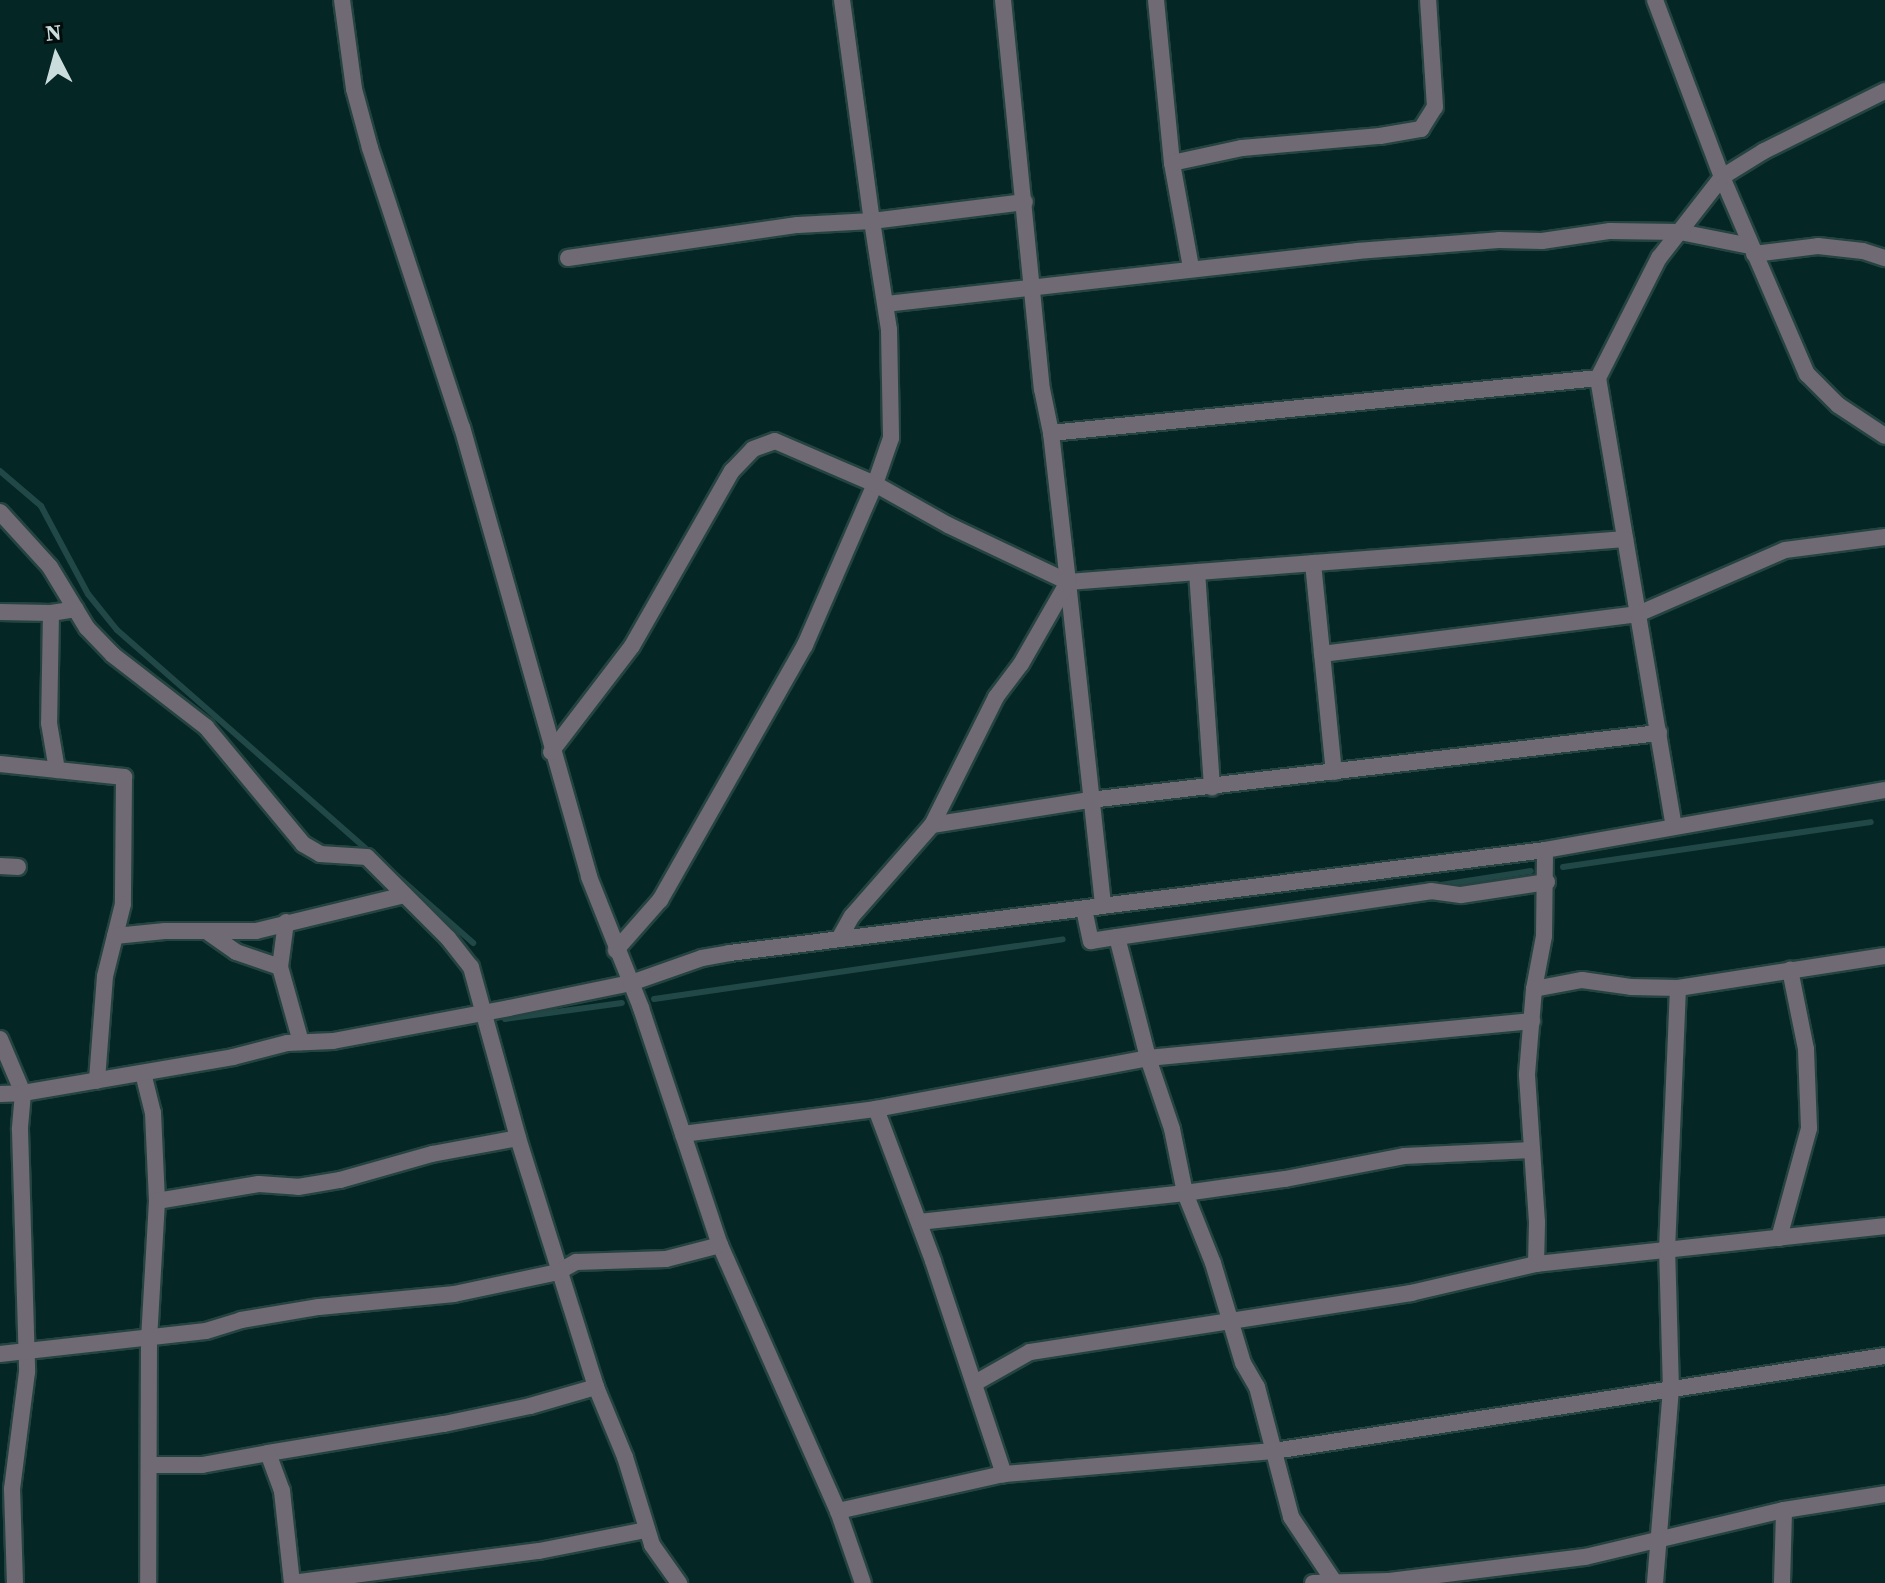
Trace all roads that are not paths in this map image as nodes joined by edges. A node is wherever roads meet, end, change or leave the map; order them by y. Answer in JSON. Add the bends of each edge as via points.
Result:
{"nodes":[{"id":1,"x":342,"y":0,"type":"edge"},
{"id":2,"x":842,"y":0,"type":"edge"},
{"id":3,"x":1003,"y":0,"type":"edge"},
{"id":4,"x":1156,"y":0,"type":"edge"},
{"id":5,"x":1428,"y":0,"type":"edge"},
{"id":6,"x":1655,"y":0,"type":"edge"},
{"id":7,"x":1885,"y":91,"type":"edge"},
{"id":8,"x":1172,"y":163,"type":"junction"},
{"id":9,"x":1722,"y":177,"type":"junction"},
{"id":10,"x":1025,"y":202,"type":"junction"},
{"id":11,"x":872,"y":221,"type":"junction"},
{"id":12,"x":1680,"y":232,"type":"junction"},
{"id":13,"x":1752,"y":250,"type":"junction"},
{"id":14,"x":568,"y":258,"type":"dead end"},
{"id":15,"x":1885,"y":258,"type":"edge"},
{"id":16,"x":1191,"y":268,"type":"junction"},
{"id":17,"x":1034,"y":288,"type":"junction"},
{"id":18,"x":886,"y":304,"type":"junction"},
{"id":19,"x":1598,"y":378,"type":"junction"},
{"id":20,"x":1051,"y":433,"type":"junction"},
{"id":21,"x":1885,"y":436,"type":"edge"},
{"id":22,"x":875,"y":484,"type":"junction"},
{"id":23,"x":0,"y":512,"type":"edge"},
{"id":24,"x":1885,"y":537,"type":"edge"},
{"id":25,"x":1625,"y":539,"type":"junction"},
{"id":26,"x":1313,"y":563,"type":"junction"},
{"id":27,"x":1197,"y":572,"type":"junction"},
{"id":28,"x":1068,"y":582,"type":"junction"},
{"id":29,"x":76,"y":609,"type":"junction"},
{"id":30,"x":0,"y":612,"type":"edge"},
{"id":31,"x":51,"y":613,"type":"junction"},
{"id":32,"x":1638,"y":614,"type":"junction"},
{"id":33,"x":1322,"y":654,"type":"junction"},
{"id":34,"x":1659,"y":733,"type":"junction"},
{"id":35,"x":551,"y":752,"type":"junction"},
{"id":36,"x":0,"y":764,"type":"edge"},
{"id":37,"x":57,"y":770,"type":"junction"},
{"id":38,"x":1334,"y":772,"type":"junction"},
{"id":39,"x":1212,"y":787,"type":"junction"},
{"id":40,"x":1885,"y":793,"type":"edge"},
{"id":41,"x":1090,"y":800,"type":"junction"},
{"id":42,"x":932,"y":825,"type":"junction"},
{"id":43,"x":1674,"y":825,"type":"junction"},
{"id":44,"x":1545,"y":850,"type":"junction"},
{"id":45,"x":0,"y":866,"type":"edge"},
{"id":46,"x":18,"y":867,"type":"dead end"},
{"id":47,"x":1547,"y":882,"type":"junction"},
{"id":48,"x":405,"y":895,"type":"junction"},
{"id":49,"x":1103,"y":906,"type":"junction"},
{"id":50,"x":1084,"y":909,"type":"junction"},
{"id":51,"x":286,"y":922,"type":"junction"},
{"id":52,"x":209,"y":933,"type":"junction"},
{"id":53,"x":115,"y":936,"type":"junction"},
{"id":54,"x":1117,"y":937,"type":"junction"},
{"id":55,"x":839,"y":939,"type":"junction"},
{"id":56,"x":616,"y":950,"type":"junction"},
{"id":57,"x":1885,"y":956,"type":"edge"},
{"id":58,"x":280,"y":967,"type":"junction"},
{"id":59,"x":1790,"y":970,"type":"junction"},
{"id":60,"x":631,"y":983,"type":"junction"},
{"id":61,"x":1678,"y":988,"type":"junction"},
{"id":62,"x":1534,"y":989,"type":"junction"},
{"id":63,"x":486,"y":1011,"type":"junction"},
{"id":64,"x":1532,"y":1021,"type":"junction"},
{"id":65,"x":0,"y":1039,"type":"edge"},
{"id":66,"x":301,"y":1042,"type":"junction"},
{"id":67,"x":1148,"y":1058,"type":"junction"},
{"id":68,"x":143,"y":1073,"type":"junction"},
{"id":69,"x":97,"y":1081,"type":"junction"},
{"id":70,"x":23,"y":1093,"type":"junction"},
{"id":71,"x":0,"y":1094,"type":"edge"},
{"id":72,"x":876,"y":1109,"type":"junction"},
{"id":73,"x":683,"y":1134,"type":"junction"},
{"id":74,"x":518,"y":1138,"type":"junction"},
{"id":75,"x":1532,"y":1150,"type":"junction"},
{"id":76,"x":1185,"y":1193,"type":"junction"},
{"id":77,"x":157,"y":1201,"type":"junction"},
{"id":78,"x":919,"y":1222,"type":"junction"},
{"id":79,"x":1885,"y":1226,"type":"edge"},
{"id":80,"x":1779,"y":1238,"type":"junction"},
{"id":81,"x":720,"y":1245,"type":"junction"},
{"id":82,"x":1667,"y":1250,"type":"junction"},
{"id":83,"x":1536,"y":1264,"type":"junction"},
{"id":84,"x":558,"y":1272,"type":"junction"},
{"id":85,"x":1230,"y":1321,"type":"junction"},
{"id":86,"x":149,"y":1338,"type":"junction"},
{"id":87,"x":25,"y":1350,"type":"junction"},
{"id":88,"x":0,"y":1354,"type":"edge"},
{"id":89,"x":1885,"y":1356,"type":"edge"},
{"id":90,"x":975,"y":1383,"type":"junction"},
{"id":91,"x":596,"y":1387,"type":"junction"},
{"id":92,"x":1671,"y":1390,"type":"junction"},
{"id":93,"x":1274,"y":1451,"type":"junction"},
{"id":94,"x":268,"y":1453,"type":"junction"},
{"id":95,"x":150,"y":1465,"type":"junction"},
{"id":96,"x":1004,"y":1474,"type":"junction"},
{"id":97,"x":6,"y":1489,"type":"edge"},
{"id":98,"x":1885,"y":1494,"type":"edge"},
{"id":99,"x":1784,"y":1510,"type":"junction"},
{"id":100,"x":838,"y":1511,"type":"junction"},
{"id":101,"x":646,"y":1530,"type":"junction"},
{"id":102,"x":1659,"y":1537,"type":"junction"},
{"id":103,"x":1333,"y":1580,"type":"junction"},
{"id":104,"x":15,"y":1583,"type":"edge"},
{"id":105,"x":148,"y":1583,"type":"edge"},
{"id":106,"x":292,"y":1583,"type":"edge"},
{"id":107,"x":679,"y":1583,"type":"edge"},
{"id":108,"x":863,"y":1583,"type":"edge"},
{"id":109,"x":1313,"y":1583,"type":"edge"},
{"id":110,"x":1655,"y":1583,"type":"edge"},
{"id":111,"x":1782,"y":1583,"type":"edge"}],
"edges":[{"from":1,"to":35,"type":"street","via":[[354,89],[370,148],[479,483]]},
{"from":2,"to":11,"type":"street"},
{"from":3,"to":10,"type":"street"},
{"from":4,"to":8,"type":"street"},
{"from":5,"to":8,"type":"street","via":[[1435,107],[1421,129],[1242,148]]},
{"from":6,"to":9,"type":"street"},
{"from":7,"to":9,"type":"street"},
{"from":8,"to":16,"type":"street"},
{"from":9,"to":12,"type":"street"},
{"from":9,"to":13,"type":"street"},
{"from":10,"to":11,"type":"street"},
{"from":10,"to":17,"type":"street"},
{"from":11,"to":14,"type":"street","via":[[798,225]]},
{"from":11,"to":18,"type":"street"},
{"from":12,"to":13,"type":"street"},
{"from":12,"to":16,"type":"street","via":[[1610,231]]},
{"from":12,"to":19,"type":"street","via":[[1659,258]]},
{"from":13,"to":15,"type":"street","via":[[1818,246]]},
{"from":13,"to":21,"type":"street","via":[[1807,374],[1838,405]]},
{"from":16,"to":17,"type":"street"},
{"from":17,"to":18,"type":"street"},
{"from":17,"to":20,"type":"street"},
{"from":18,"to":22,"type":"street","via":[[891,438]]},
{"from":19,"to":20,"type":"street"},
{"from":19,"to":25,"type":"street"},
{"from":20,"to":28,"type":"street"},
{"from":22,"to":28,"type":"street"},
{"from":22,"to":35,"type":"street","via":[[775,441],[753,449],[732,471],[632,646]]},
{"from":22,"to":56,"type":"street","via":[[805,645],[660,900]]},
{"from":23,"to":29,"type":"street","via":[[50,567]]},
{"from":24,"to":32,"type":"street","via":[[1785,550]]},
{"from":25,"to":26,"type":"street"},
{"from":25,"to":32,"type":"street"},
{"from":26,"to":27,"type":"street"},
{"from":26,"to":33,"type":"street"},
{"from":27,"to":28,"type":"street"},
{"from":27,"to":39,"type":"street"},
{"from":28,"to":41,"type":"street"},
{"from":28,"to":42,"type":"street","via":[[996,697]]},
{"from":29,"to":31,"type":"street"},
{"from":29,"to":48,"type":"street","via":[[113,655],[206,727],[303,844],[320,854],[367,857]]},
{"from":30,"to":31,"type":"street"},
{"from":31,"to":37,"type":"street","via":[[49,723]]},
{"from":32,"to":33,"type":"street"},
{"from":32,"to":34,"type":"street"},
{"from":33,"to":38,"type":"street"},
{"from":34,"to":38,"type":"street"},
{"from":34,"to":43,"type":"street"},
{"from":35,"to":56,"type":"street"},
{"from":36,"to":37,"type":"street"},
{"from":37,"to":53,"type":"street","via":[[124,777],[123,904]]},
{"from":38,"to":39,"type":"street"},
{"from":39,"to":41,"type":"street"},
{"from":40,"to":43,"type":"street"},
{"from":41,"to":42,"type":"street"},
{"from":41,"to":49,"type":"street"},
{"from":42,"to":55,"type":"street","via":[[852,916]]},
{"from":43,"to":44,"type":"street"},
{"from":44,"to":47,"type":"street"},
{"from":44,"to":49,"type":"street"},
{"from":45,"to":46,"type":"street"},
{"from":47,"to":54,"type":"street","via":[[1461,895],[1431,891]]},
{"from":47,"to":62,"type":"street"},
{"from":48,"to":51,"type":"street"},
{"from":48,"to":63,"type":"street","via":[[471,967]]},
{"from":49,"to":50,"type":"street"},
{"from":50,"to":54,"type":"street","via":[[1091,941]]},
{"from":50,"to":55,"type":"street"},
{"from":51,"to":52,"type":"street","via":[[256,931]]},
{"from":51,"to":58,"type":"street"},
{"from":52,"to":53,"type":"street"},
{"from":52,"to":58,"type":"street","via":[[236,952]]},
{"from":53,"to":69,"type":"street","via":[[105,976]]},
{"from":54,"to":67,"type":"street"},
{"from":55,"to":60,"type":"street","via":[[702,958]]},
{"from":56,"to":60,"type":"street"},
{"from":57,"to":59,"type":"street"},
{"from":58,"to":66,"type":"street"},
{"from":59,"to":61,"type":"street"},
{"from":59,"to":80,"type":"street","via":[[1806,1049],[1809,1128]]},
{"from":60,"to":63,"type":"street"},
{"from":60,"to":73,"type":"street"},
{"from":61,"to":62,"type":"street","via":[[1582,980]]},
{"from":61,"to":82,"type":"street"},
{"from":62,"to":64,"type":"street"},
{"from":63,"to":66,"type":"street","via":[[333,1041]]},
{"from":63,"to":74,"type":"street"},
{"from":64,"to":67,"type":"street"},
{"from":64,"to":75,"type":"street","via":[[1527,1074]]},
{"from":65,"to":70,"type":"street"},
{"from":66,"to":68,"type":"street"},
{"from":67,"to":72,"type":"street"},
{"from":67,"to":76,"type":"street","via":[[1172,1129]]},
{"from":68,"to":69,"type":"street"},
{"from":68,"to":77,"type":"street","via":[[153,1113]]},
{"from":69,"to":70,"type":"street"},
{"from":70,"to":71,"type":"street"},
{"from":70,"to":87,"type":"street"},
{"from":72,"to":73,"type":"street"},
{"from":72,"to":78,"type":"street"},
{"from":73,"to":81,"type":"street"},
{"from":74,"to":77,"type":"street","via":[[432,1154],[340,1180],[298,1187],[259,1184]]},
{"from":74,"to":84,"type":"street"},
{"from":75,"to":76,"type":"street","via":[[1404,1156]]},
{"from":75,"to":83,"type":"street"},
{"from":76,"to":78,"type":"street"},
{"from":76,"to":85,"type":"street"},
{"from":77,"to":86,"type":"street"},
{"from":78,"to":90,"type":"street"},
{"from":79,"to":80,"type":"street"},
{"from":80,"to":82,"type":"street"},
{"from":81,"to":84,"type":"street","via":[[666,1259],[576,1262]]},
{"from":81,"to":100,"type":"street"},
{"from":82,"to":83,"type":"street"},
{"from":82,"to":92,"type":"street"},
{"from":83,"to":85,"type":"street","via":[[1411,1293]]},
{"from":84,"to":86,"type":"street","via":[[454,1294],[319,1307]]},
{"from":84,"to":91,"type":"street"},
{"from":85,"to":90,"type":"street","via":[[1030,1352]]},
{"from":85,"to":93,"type":"street","via":[[1257,1387]]},
{"from":86,"to":87,"type":"street"},
{"from":86,"to":95,"type":"street"},
{"from":87,"to":88,"type":"street"},
{"from":87,"to":97,"type":"street","via":[[27,1372]]},
{"from":89,"to":92,"type":"street"},
{"from":90,"to":96,"type":"street"},
{"from":91,"to":94,"type":"street","via":[[444,1424]]},
{"from":91,"to":101,"type":"street","via":[[625,1457]]},
{"from":92,"to":93,"type":"street"},
{"from":92,"to":102,"type":"street"},
{"from":93,"to":96,"type":"street"},
{"from":93,"to":103,"type":"street","via":[[1291,1517]]},
{"from":94,"to":95,"type":"street","via":[[202,1465]]},
{"from":94,"to":106,"type":"street","via":[[282,1491]]},
{"from":95,"to":105,"type":"street"},
{"from":96,"to":100,"type":"street"},
{"from":97,"to":104,"type":"street"},
{"from":98,"to":99,"type":"street"},
{"from":99,"to":102,"type":"street"},
{"from":99,"to":111,"type":"street"},
{"from":100,"to":108,"type":"street"},
{"from":101,"to":106,"type":"street","via":[[539,1551]]},
{"from":101,"to":107,"type":"street"},
{"from":102,"to":103,"type":"street","via":[[1585,1557],[1389,1581]]},
{"from":102,"to":110,"type":"street"},
{"from":103,"to":109,"type":"street"}]}
